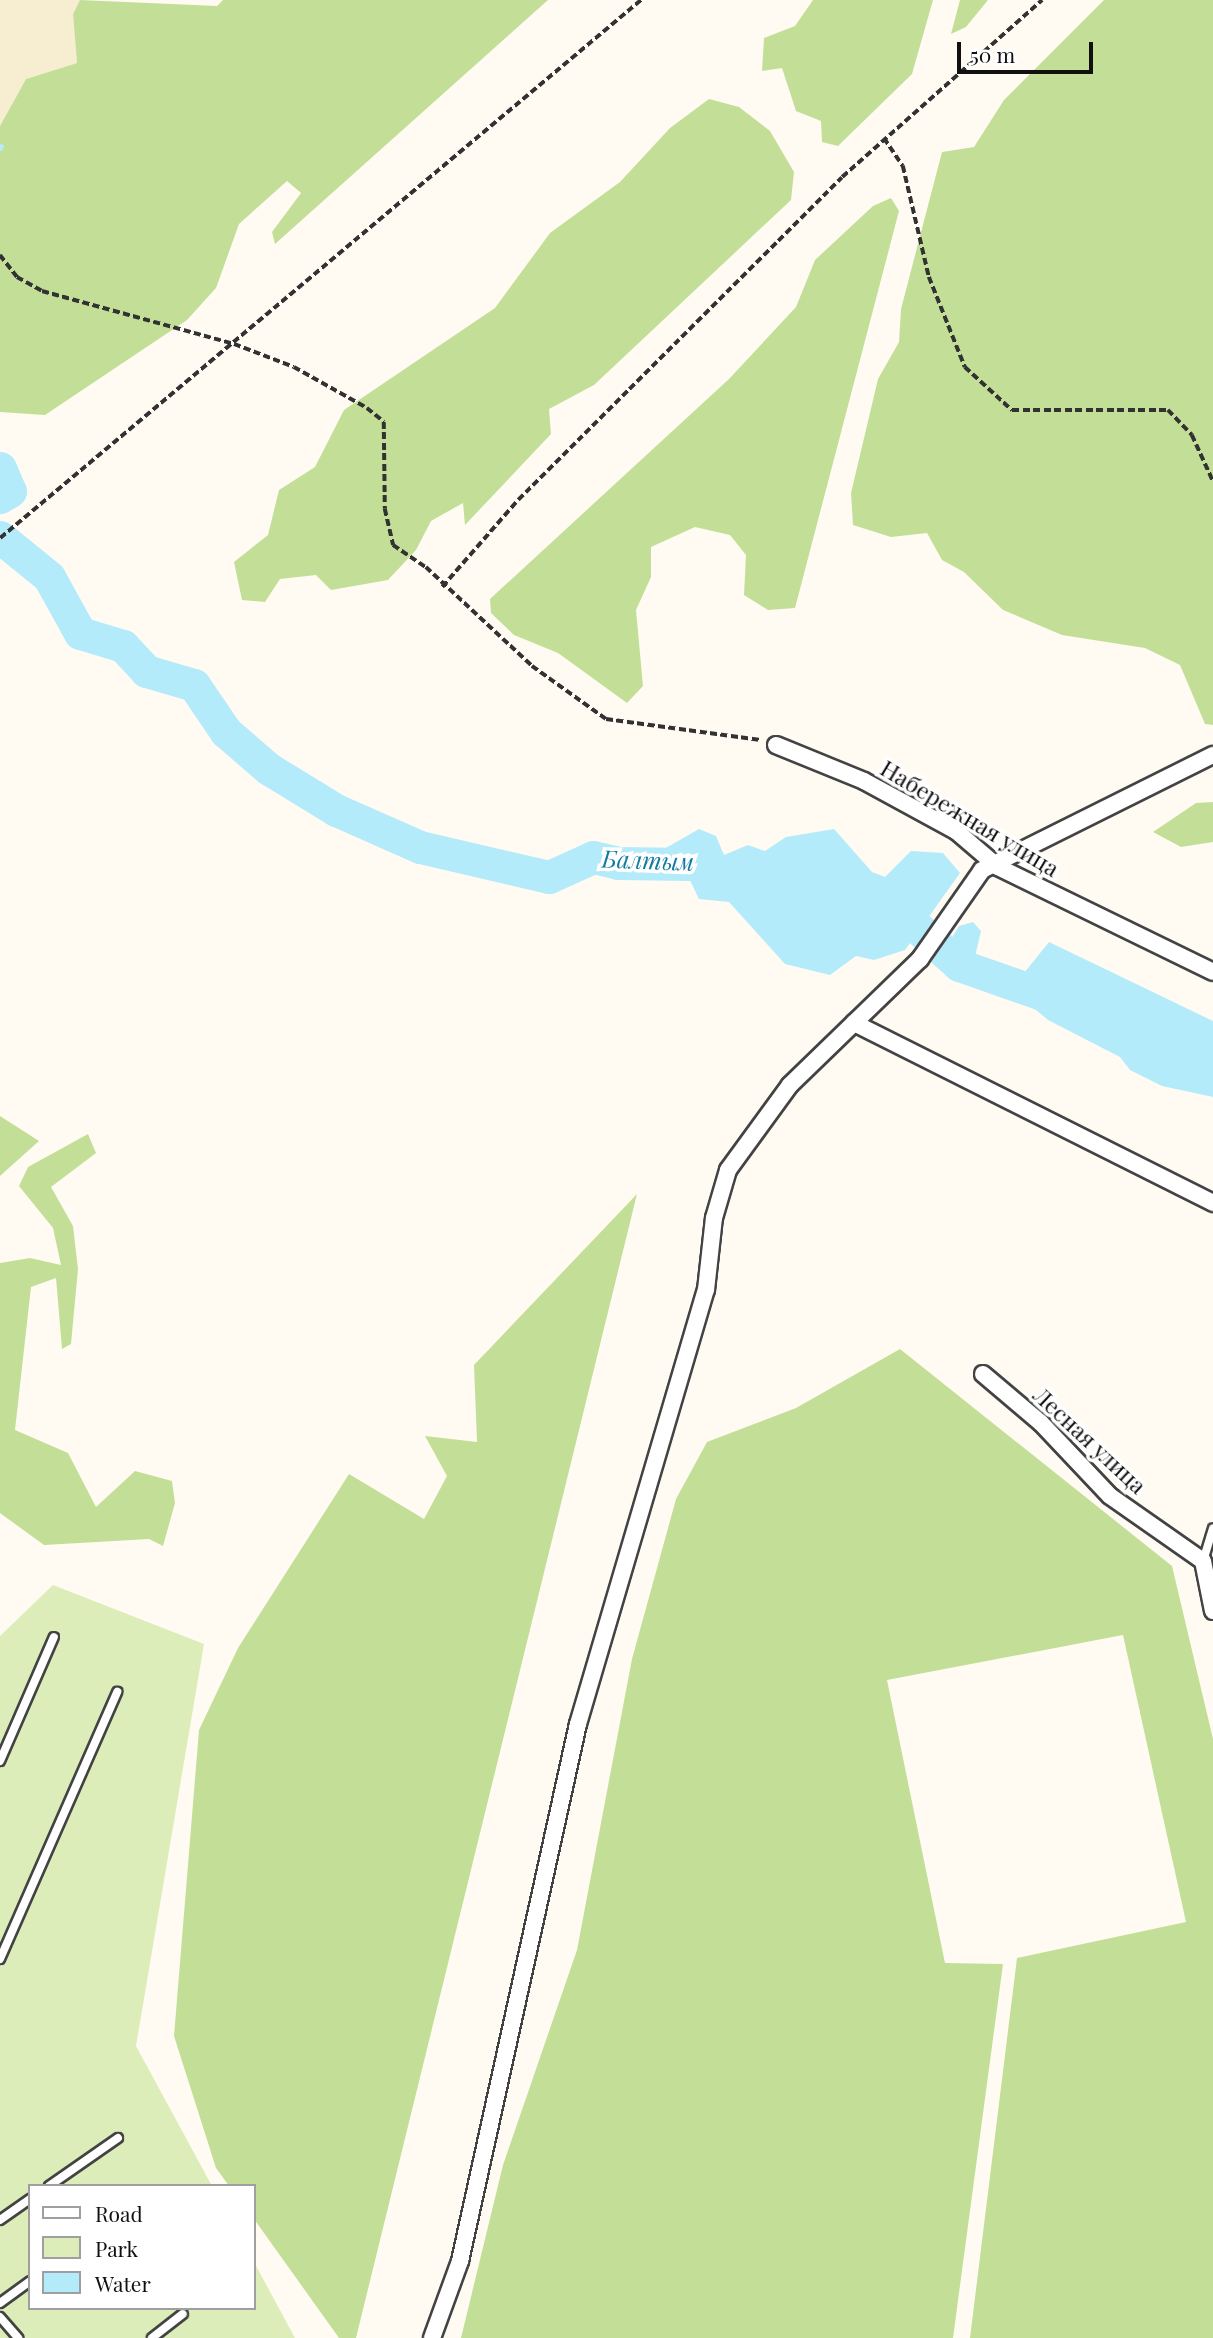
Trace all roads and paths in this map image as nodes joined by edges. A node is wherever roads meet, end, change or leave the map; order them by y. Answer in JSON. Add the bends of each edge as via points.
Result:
{"nodes":[{"id":1,"x":642,"y":0,"type":"edge"},
{"id":2,"x":1042,"y":0,"type":"edge"},
{"id":3,"x":884,"y":138,"type":"junction"},
{"id":4,"x":0,"y":256,"type":"edge"},
{"id":5,"x":234,"y":344,"type":"junction"},
{"id":6,"x":1213,"y":481,"type":"edge"},
{"id":7,"x":0,"y":538,"type":"edge"},
{"id":8,"x":442,"y":587,"type":"junction"},
{"id":9,"x":776,"y":746,"type":"joint"},
{"id":10,"x":1213,"y":755,"type":"edge"},
{"id":11,"x":998,"y":867,"type":"junction"},
{"id":12,"x":1213,"y":972,"type":"edge"},
{"id":13,"x":854,"y":1023,"type":"junction"},
{"id":14,"x":1213,"y":1203,"type":"edge"},
{"id":15,"x":983,"y":1374,"type":"dead end"},
{"id":16,"x":1213,"y":1528,"type":"edge"},
{"id":17,"x":1203,"y":1561,"type":"junction"},
{"id":18,"x":1213,"y":1611,"type":"edge"},
{"id":19,"x":54,"y":1637,"type":"dead end"},
{"id":20,"x":117,"y":1692,"type":"dead end"},
{"id":21,"x":0,"y":1761,"type":"edge"},
{"id":22,"x":0,"y":1959,"type":"edge"},
{"id":23,"x":118,"y":2138,"type":"dead end"},
{"id":24,"x":52,"y":2184,"type":"edge"},
{"id":25,"x":28,"y":2200,"type":"edge"},
{"id":26,"x":0,"y":2220,"type":"edge"},
{"id":27,"x":28,"y":2282,"type":"edge"},
{"id":28,"x":0,"y":2303,"type":"edge"},
{"id":29,"x":183,"y":2314,"type":"dead end"},
{"id":30,"x":0,"y":2317,"type":"edge"},
{"id":31,"x":18,"y":2338,"type":"edge"},
{"id":32,"x":152,"y":2338,"type":"edge"},
{"id":33,"x":432,"y":2338,"type":"edge"}],
"edges":[{"from":1,"to":5,"type":"path"},
{"from":2,"to":3,"type":"path"},
{"from":3,"to":6,"type":"path","via":[[903,166],[929,277],[965,367],[1012,410],[1168,410],[1192,435]]},
{"from":3,"to":8,"type":"path","via":[[519,500]]},
{"from":4,"to":5,"type":"path","via":[[17,277],[42,291]]},
{"from":5,"to":7,"type":"path"},
{"from":5,"to":8,"type":"path","via":[[294,367],[384,422],[385,509],[393,545]]},
{"from":8,"to":9,"type":"path","via":[[606,719],[637,728],[743,735]]},
{"from":9,"to":11,"type":"street","name":"Набережная улица","via":[[887,794],[956,831]]},
{"from":10,"to":11,"type":"street"},
{"from":11,"to":12,"type":"street","name":"Набережная улица"},
{"from":11,"to":13,"type":"street","via":[[982,870],[920,959]]},
{"from":13,"to":14,"type":"street"},
{"from":13,"to":33,"type":"street","via":[[790,1085],[729,1170],[714,1217],[706,1290],[578,1724],[463,2248]]},
{"from":15,"to":17,"type":"street","name":"Лесная улица","via":[[1041,1423],[1110,1496]]},
{"from":16,"to":17,"type":"lane"},
{"from":17,"to":18,"type":"street"},
{"from":19,"to":21,"type":"lane"},
{"from":20,"to":22,"type":"lane"},
{"from":23,"to":24,"type":"lane"},
{"from":25,"to":26,"type":"lane"},
{"from":27,"to":28,"type":"lane"},
{"from":29,"to":32,"type":"lane"},
{"from":30,"to":31,"type":"lane"}]}
